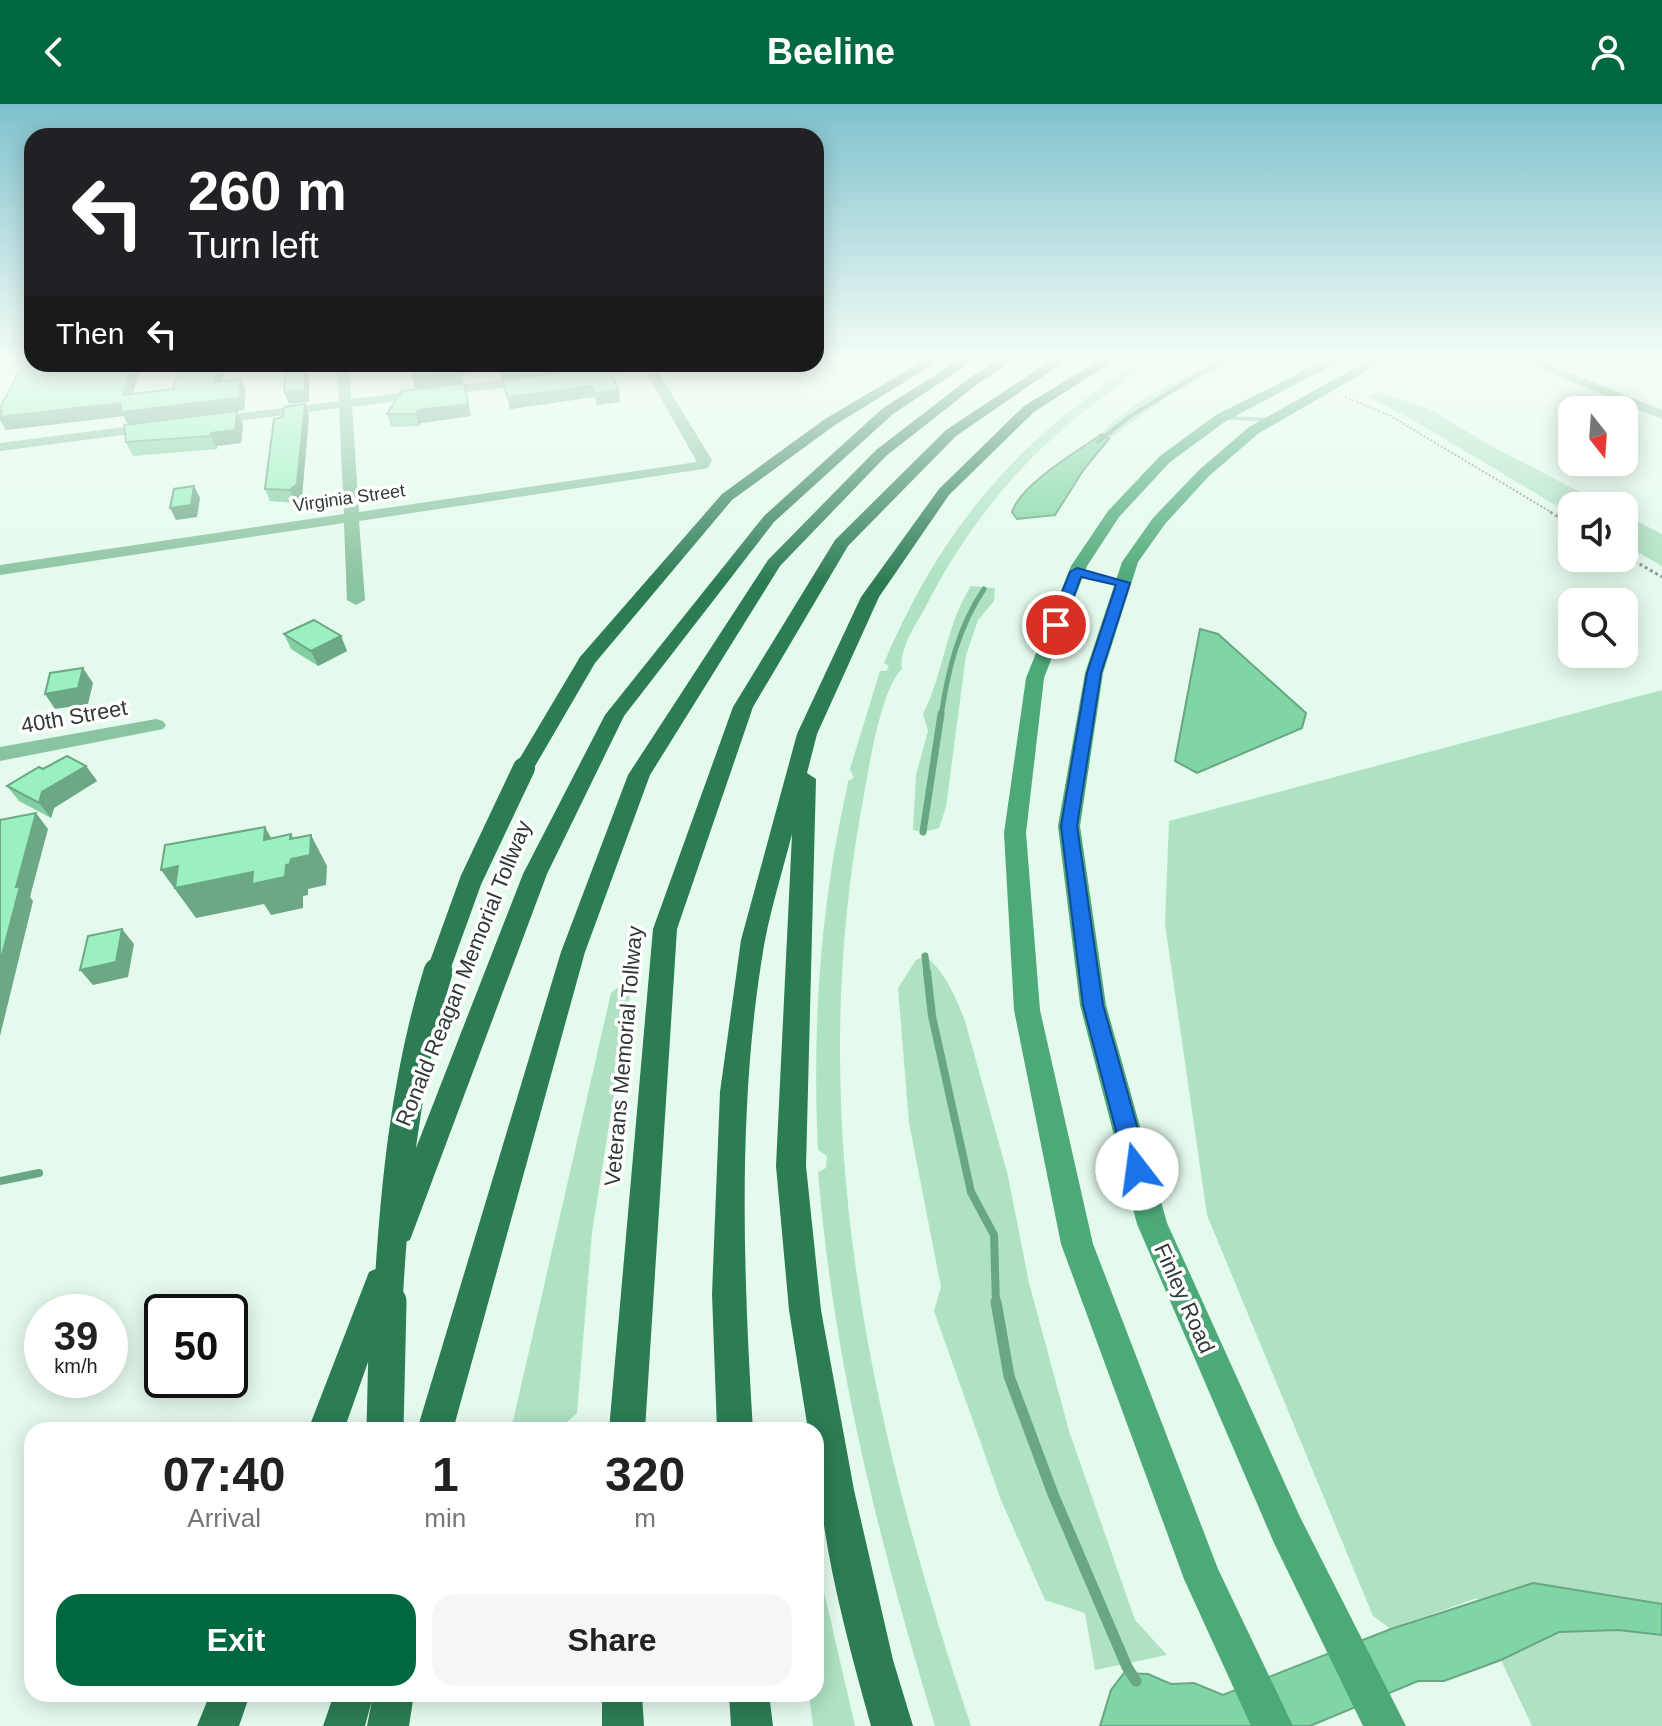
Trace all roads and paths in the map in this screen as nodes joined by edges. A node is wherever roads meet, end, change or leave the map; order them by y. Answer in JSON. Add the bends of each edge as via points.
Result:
{"nodes":[{"id":1,"x":128,"y":431,"type":"edge"},
{"id":2,"x":346,"y":431,"type":"edge"},
{"id":3,"x":687,"y":431,"type":"edge"},
{"id":4,"x":818,"y":431,"type":"edge"},
{"id":5,"x":866,"y":431,"type":"edge"},
{"id":6,"x":910,"y":431,"type":"edge"},
{"id":7,"x":954,"y":431,"type":"edge"},
{"id":8,"x":1007,"y":431,"type":"edge"},
{"id":9,"x":1204,"y":431,"type":"edge"},
{"id":10,"x":1253,"y":431,"type":"edge"},
{"id":11,"x":1415,"y":431,"type":"edge"},
{"id":12,"x":0,"y":447,"type":"edge"},
{"id":13,"x":1558,"y":517,"type":"edge"},
{"id":14,"x":351,"y":518,"type":"junction"},
{"id":15,"x":1638,"y":563,"type":"edge"},
{"id":16,"x":0,"y":570,"type":"edge"},
{"id":17,"x":1077,"y":572,"type":"junction"},
{"id":18,"x":1662,"y":577,"type":"edge"},
{"id":19,"x":1124,"y":583,"type":"junction"},
{"id":20,"x":356,"y":600,"type":"dead end"},
{"id":21,"x":156,"y":725,"type":"dead end"},
{"id":22,"x":807,"y":734,"type":"junction"},
{"id":23,"x":0,"y":754,"type":"edge"},
{"id":24,"x":455,"y":1364,"type":"junction"},
{"id":25,"x":329,"y":1422,"type":"edge"},
{"id":26,"x":385,"y":1422,"type":"edge"},
{"id":27,"x":437,"y":1422,"type":"edge"},
{"id":28,"x":444,"y":1422,"type":"edge"},
{"id":29,"x":628,"y":1422,"type":"edge"},
{"id":30,"x":735,"y":1422,"type":"edge"},
{"id":31,"x":227,"y":1702,"type":"edge"},
{"id":32,"x":352,"y":1702,"type":"edge"},
{"id":33,"x":392,"y":1702,"type":"edge"},
{"id":34,"x":404,"y":1702,"type":"edge"},
{"id":35,"x":622,"y":1702,"type":"edge"},
{"id":36,"x":750,"y":1702,"type":"edge"},
{"id":37,"x":218,"y":1726,"type":"edge"},
{"id":38,"x":344,"y":1726,"type":"edge"},
{"id":39,"x":388,"y":1726,"type":"edge"},
{"id":40,"x":405,"y":1726,"type":"edge"},
{"id":41,"x":623,"y":1726,"type":"edge"},
{"id":42,"x":752,"y":1726,"type":"edge"},
{"id":43,"x":892,"y":1726,"type":"edge"},
{"id":44,"x":1272,"y":1726,"type":"edge"},
{"id":45,"x":1385,"y":1726,"type":"edge"}],
"edges":[{"from":1,"to":12,"type":"street"},
{"from":2,"to":14,"type":"street"},
{"from":3,"to":14,"type":"street","name":"Virginia Street","via":[[703,465]]},
{"from":4,"to":26,"type":"highway","bridge":true,"via":[[727,497],[587,661],[480,855],[447,942],[418,1048],[392,1223]]},
{"from":5,"to":25,"type":"highway","name":"Ronald Reagan Memorial Tollway","via":[[769,519],[615,715],[535,874]]},
{"from":6,"to":24,"type":"highway","via":[[881,453],[774,563],[639,775],[573,952]]},
{"from":7,"to":29,"type":"highway","name":"Veterans Memorial Tollway","via":[[841,543],[743,707],[665,929]]},
{"from":8,"to":22,"type":"highway","via":[[944,492],[870,597]]},
{"from":9,"to":17,"type":"main road","via":[[1165,459],[1113,514]]},
{"from":10,"to":19,"type":"main road","name":"Finley Road","via":[[1159,521],[1130,562]]},
{"from":11,"to":13,"type":"path"},
{"from":14,"to":16,"type":"street","name":"Virginia Street"},
{"from":14,"to":20,"type":"street"},
{"from":15,"to":18,"type":"path"},
{"from":17,"to":19,"type":"lane"},
{"from":17,"to":44,"type":"main road","via":[[1035,678],[1015,833],[1027,1010],[1077,1244],[1203,1579]]},
{"from":19,"to":45,"type":"main road","name":"Finley Road","via":[[1094,673],[1069,826],[1093,1005],[1152,1224],[1287,1530]]},
{"from":21,"to":23,"type":"street","name":"40th Street"},
{"from":22,"to":30,"type":"highway","via":[[753,940],[734,1092],[728,1294]]},
{"from":22,"to":43,"type":"highway","via":[[791,1166],[805,1310],[836,1490]]},
{"from":24,"to":27,"type":"highway"},
{"from":24,"to":28,"type":"highway"},
{"from":31,"to":37,"type":"highway"},
{"from":32,"to":38,"type":"highway"},
{"from":33,"to":39,"type":"highway"},
{"from":34,"to":40,"type":"highway"},
{"from":35,"to":41,"type":"highway"},
{"from":36,"to":42,"type":"highway"}]}
